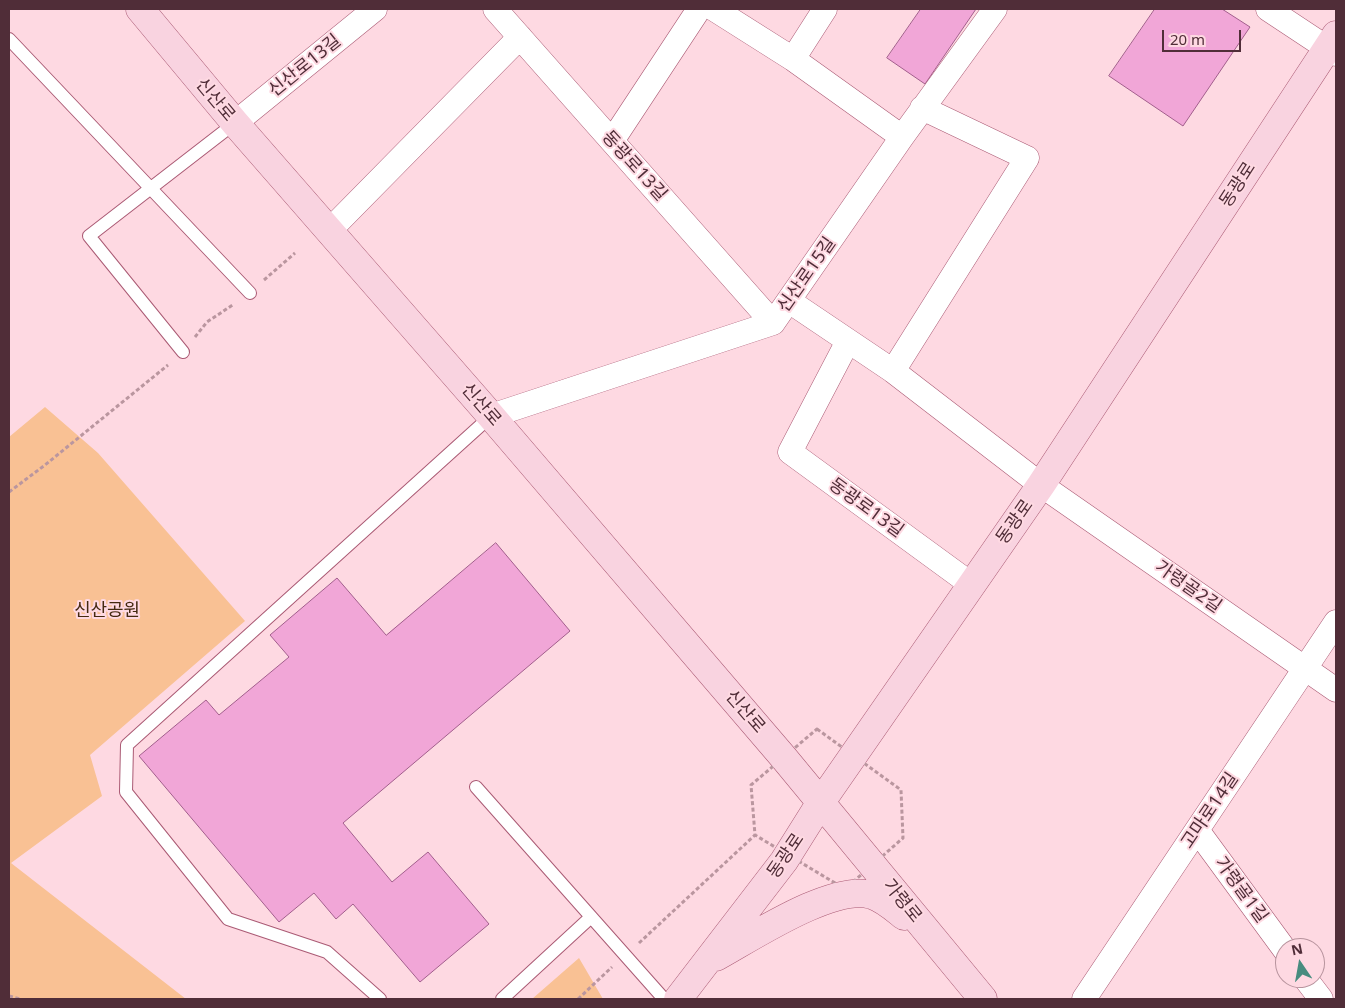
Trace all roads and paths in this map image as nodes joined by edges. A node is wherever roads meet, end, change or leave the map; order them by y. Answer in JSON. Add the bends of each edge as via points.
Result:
{"nodes":[{"id":1,"x":375,"y":9,"type":"edge"},
{"id":2,"x":495,"y":9,"type":"edge"},
{"id":3,"x":699,"y":9,"type":"edge"},
{"id":4,"x":714,"y":9,"type":"edge"},
{"id":5,"x":825,"y":9,"type":"edge"},
{"id":6,"x":995,"y":9,"type":"edge"},
{"id":7,"x":1268,"y":9,"type":"edge"},
{"id":8,"x":145,"y":11,"type":"edge"},
{"id":9,"x":520,"y":37,"type":"junction"},
{"id":10,"x":9,"y":39,"type":"edge"},
{"id":11,"x":1333,"y":46,"type":"edge"},
{"id":12,"x":793,"y":58,"type":"junction"},
{"id":13,"x":922,"y":108,"type":"junction"},
{"id":14,"x":235,"y":124,"type":"junction"},
{"id":15,"x":902,"y":137,"type":"junction"},
{"id":16,"x":612,"y":141,"type":"junction"},
{"id":17,"x":150,"y":189,"type":"junction"},
{"id":18,"x":329,"y":231,"type":"junction"},
{"id":19,"x":296,"y":253,"type":"dead end"},
{"id":20,"x":250,"y":293,"type":"junction"},
{"id":21,"x":789,"y":301,"type":"junction"},
{"id":22,"x":773,"y":324,"type":"junction"},
{"id":23,"x":848,"y":341,"type":"junction"},
{"id":24,"x":183,"y":352,"type":"junction"},
{"id":25,"x":893,"y":371,"type":"junction"},
{"id":26,"x":491,"y":416,"type":"junction"},
{"id":27,"x":1041,"y":485,"type":"junction"},
{"id":28,"x":9,"y":492,"type":"edge"},
{"id":29,"x":972,"y":585,"type":"junction"},
{"id":30,"x":1336,"y":622,"type":"edge"},
{"id":31,"x":1306,"y":669,"type":"junction"},
{"id":32,"x":1336,"y":690,"type":"edge"},
{"id":33,"x":476,"y":787,"type":"dead end"},
{"id":34,"x":821,"y":802,"type":"junction"},
{"id":35,"x":1197,"y":830,"type":"junction"},
{"id":36,"x":755,"y":835,"type":"dead end"},
{"id":37,"x":591,"y":917,"type":"junction"},
{"id":38,"x":1276,"y":938,"type":"edge"},
{"id":39,"x":934,"y":939,"type":"junction"},
{"id":40,"x":625,"y":956,"type":"junction"},
{"id":41,"x":706,"y":963,"type":"junction"},
{"id":42,"x":1313,"y":988,"type":"edge"},
{"id":43,"x":9,"y":996,"type":"edge"},
{"id":44,"x":20,"y":999,"type":"edge"},
{"id":45,"x":380,"y":999,"type":"edge"},
{"id":46,"x":502,"y":999,"type":"edge"},
{"id":47,"x":578,"y":999,"type":"edge"},
{"id":48,"x":664,"y":999,"type":"edge"},
{"id":49,"x":678,"y":999,"type":"edge"},
{"id":50,"x":983,"y":999,"type":"edge"},
{"id":51,"x":1084,"y":999,"type":"edge"},
{"id":52,"x":1321,"y":999,"type":"edge"}],
"edges":[{"from":1,"to":14,"type":"street","name":"신산로13길"},
{"from":2,"to":9,"type":"street","name":"동광로13길"},
{"from":3,"to":16,"type":"street"},
{"from":4,"to":12,"type":"street"},
{"from":5,"to":12,"type":"street"},
{"from":6,"to":13,"type":"street","name":"신산로15길"},
{"from":7,"to":11,"type":"street"},
{"from":8,"to":14,"type":"main road","name":"신산로"},
{"from":9,"to":16,"type":"street","name":"동광로13길"},
{"from":9,"to":18,"type":"street"},
{"from":10,"to":17,"type":"lane"},
{"from":11,"to":27,"type":"main road","name":"동광로"},
{"from":12,"to":15,"type":"street"},
{"from":13,"to":15,"type":"street","name":"신산로15길"},
{"from":13,"to":25,"type":"street","via":[[1027,158]]},
{"from":14,"to":17,"type":"lane"},
{"from":14,"to":18,"type":"main road","name":"신산로"},
{"from":15,"to":21,"type":"street","name":"신산로15길"},
{"from":16,"to":22,"type":"street","name":"동광로13길"},
{"from":17,"to":20,"type":"lane"},
{"from":17,"to":24,"type":"lane","via":[[89,236]]},
{"from":18,"to":26,"type":"main road","name":"신산로"},
{"from":19,"to":20,"type":"path"},
{"from":20,"to":24,"type":"path","via":[[207,322]]},
{"from":21,"to":22,"type":"street","name":"신산로15길"},
{"from":21,"to":23,"type":"street"},
{"from":22,"to":26,"type":"street","name":"신산로15길"},
{"from":23,"to":25,"type":"street"},
{"from":23,"to":29,"type":"street","name":"동광로13길","via":[[790,452]]},
{"from":24,"to":28,"type":"path"},
{"from":25,"to":27,"type":"street"},
{"from":26,"to":34,"type":"main road","name":"신산로"},
{"from":26,"to":45,"type":"lane","via":[[127,746],[126,792],[228,919],[327,952]]},
{"from":27,"to":29,"type":"main road","name":"동광로"},
{"from":27,"to":31,"type":"street","name":"가령골2길"},
{"from":29,"to":34,"type":"main road","name":"동광로"},
{"from":30,"to":31,"type":"street","name":"고마로14길"},
{"from":31,"to":32,"type":"street","name":"가령골2길"},
{"from":31,"to":35,"type":"street","name":"고마로14길"},
{"from":33,"to":37,"type":"lane"},
{"from":34,"to":39,"type":"main road","name":"가령로"},
{"from":34,"to":41,"type":"main road","name":"동광로","via":[[784,861]]},
{"from":35,"to":38,"type":"street","name":"가령골1길"},
{"from":35,"to":51,"type":"street","name":"고마로14길"},
{"from":36,"to":40,"type":"path"},
{"from":37,"to":40,"type":"lane"},
{"from":37,"to":46,"type":"lane"},
{"from":39,"to":41,"type":"main road","via":[[884,900],[870,894],[849,894],[813,904]]},
{"from":39,"to":50,"type":"main road","name":"가령로"},
{"from":40,"to":47,"type":"path"},
{"from":40,"to":48,"type":"lane"},
{"from":41,"to":49,"type":"main road","name":"동광로"},
{"from":42,"to":52,"type":"street"},
{"from":43,"to":44,"type":"path"}]}
